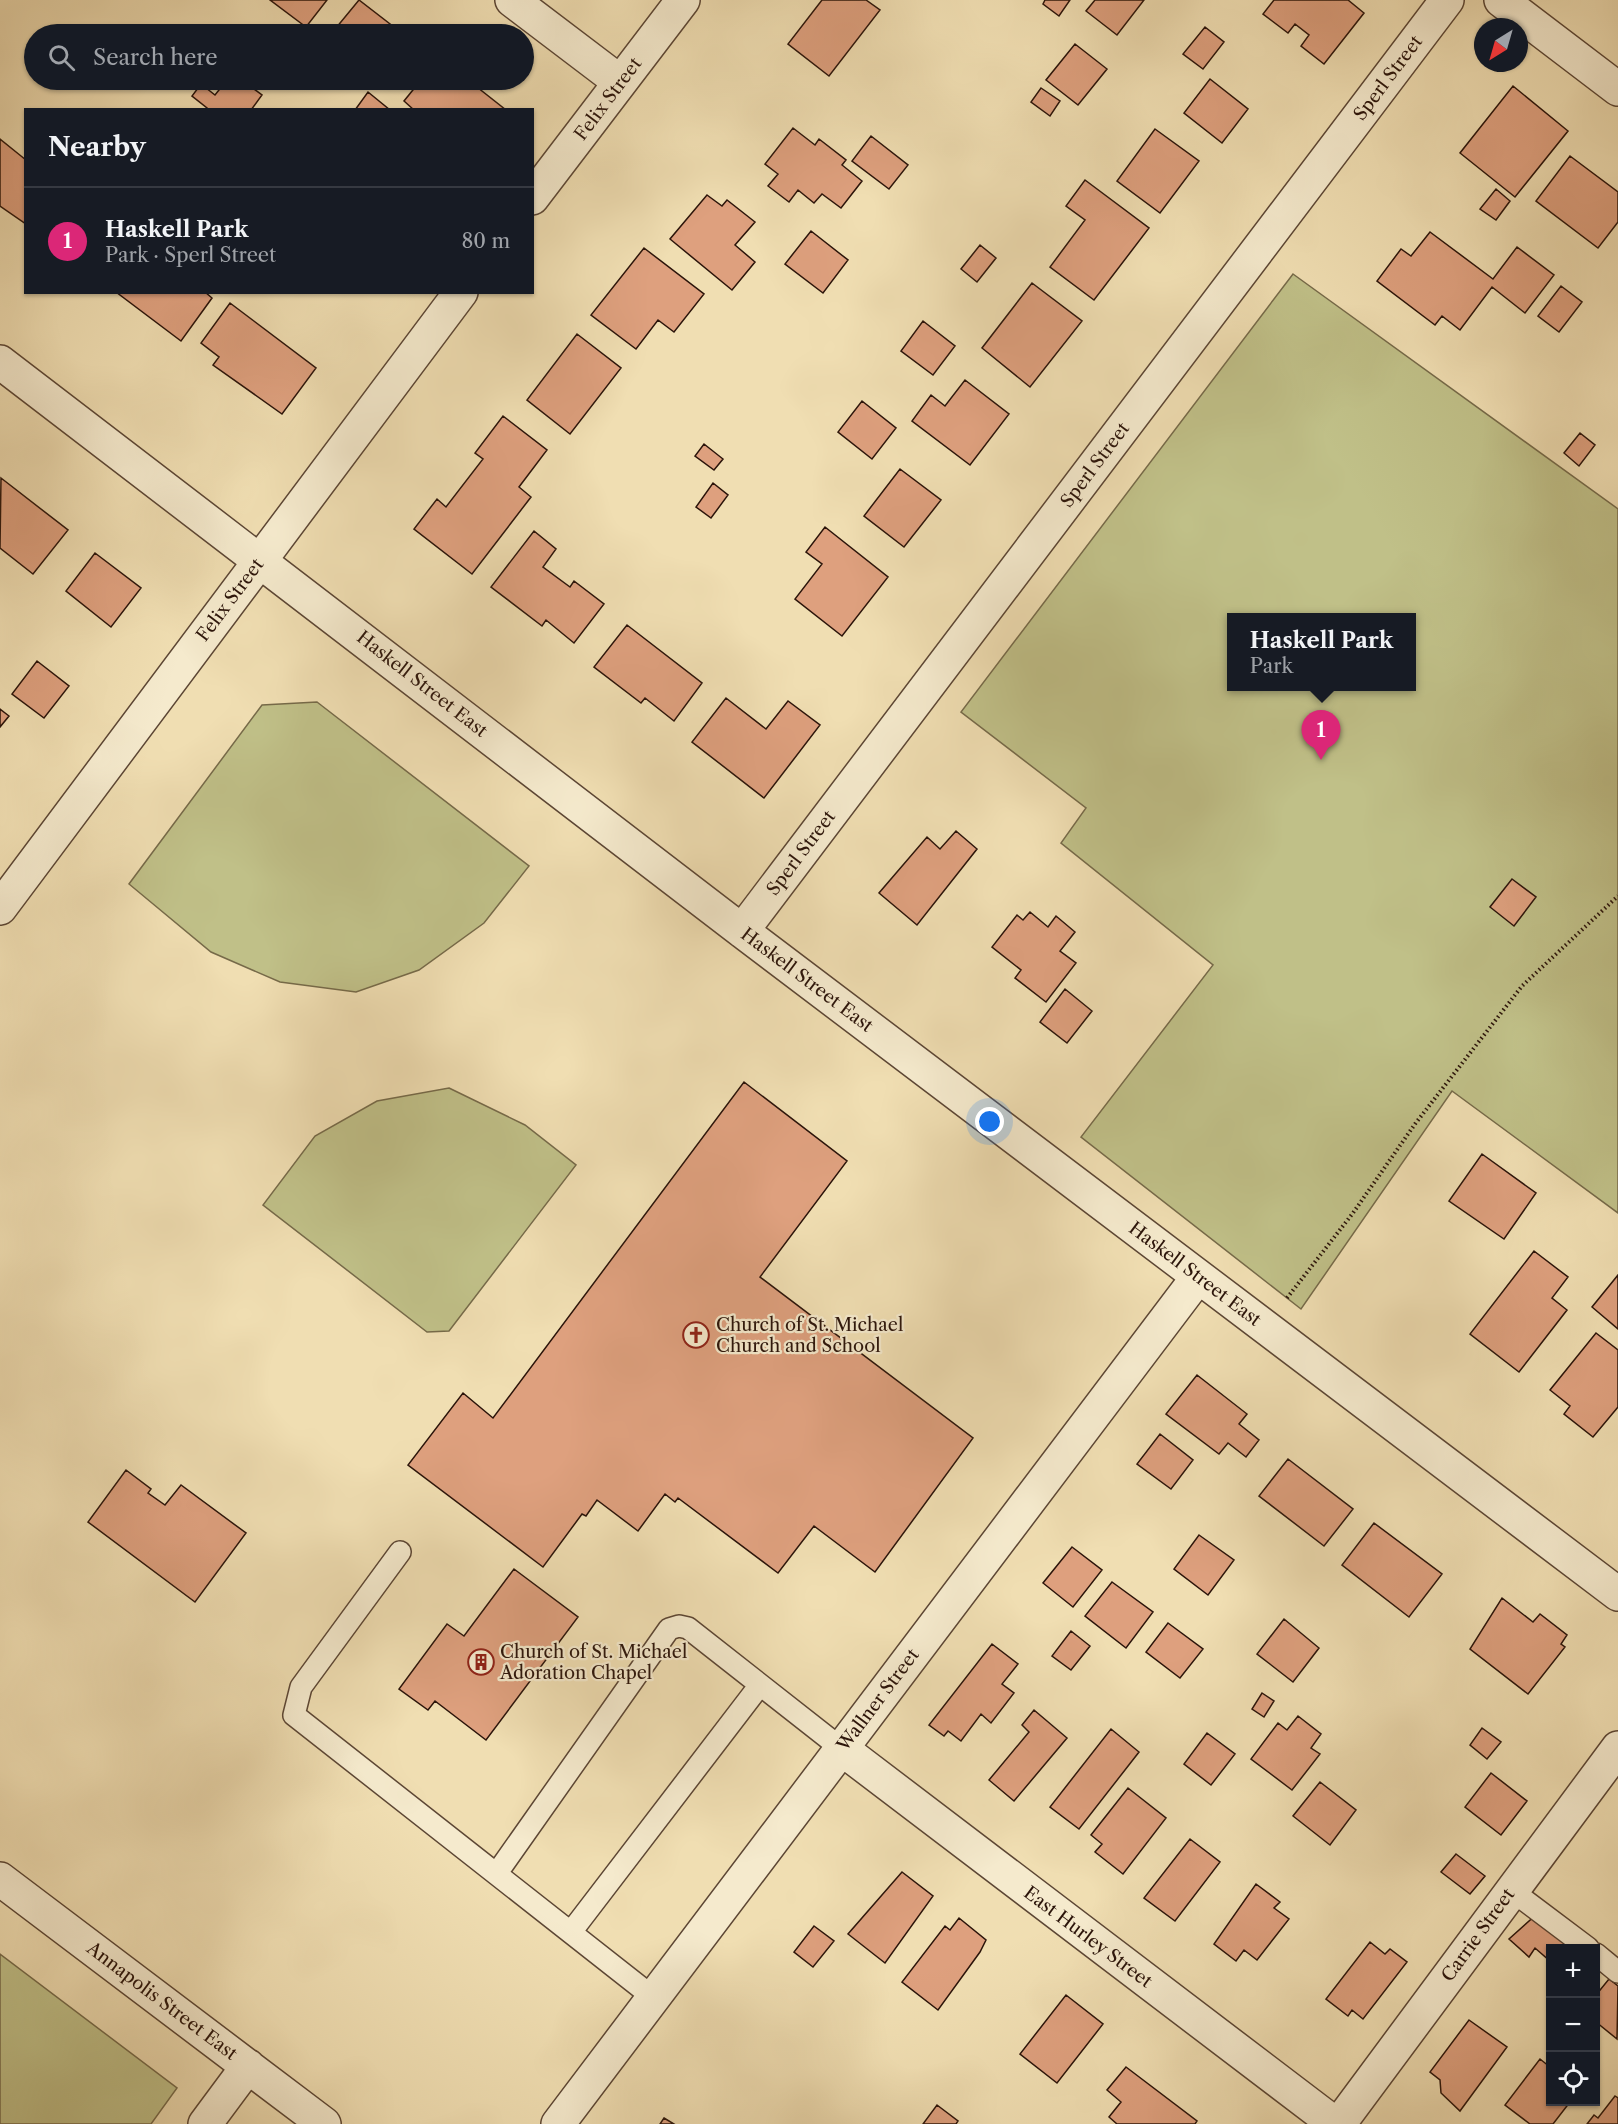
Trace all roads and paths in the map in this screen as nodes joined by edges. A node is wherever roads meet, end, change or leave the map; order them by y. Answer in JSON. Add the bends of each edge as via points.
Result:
{"nodes":[{"id":1,"x":512,"y":0,"type":"edge"},
{"id":2,"x":682,"y":0,"type":"edge"},
{"id":3,"x":1447,"y":0,"type":"edge"},
{"id":4,"x":1501,"y":0,"type":"edge"},
{"id":5,"x":620,"y":82,"type":"junction"},
{"id":6,"x":1618,"y":89,"type":"edge"},
{"id":7,"x":534,"y":195,"type":"edge"},
{"id":8,"x":459,"y":294,"type":"edge"},
{"id":9,"x":0,"y":362,"type":"edge"},
{"id":10,"x":260,"y":559,"type":"junction"},
{"id":11,"x":1618,"y":896,"type":"edge"},
{"id":12,"x":0,"y":908,"type":"edge"},
{"id":13,"x":742,"y":931,"type":"junction"},
{"id":14,"x":1198,"y":1277,"type":"junction"},
{"id":15,"x":1265,"y":1327,"type":"junction"},
{"id":16,"x":400,"y":1552,"type":"dead end"},
{"id":17,"x":1618,"y":1594,"type":"edge"},
{"id":18,"x":760,"y":1685,"type":"junction"},
{"id":19,"x":1618,"y":1748,"type":"edge"},
{"id":20,"x":842,"y":1749,"type":"junction"},
{"id":21,"x":497,"y":1873,"type":"junction"},
{"id":22,"x":0,"y":1879,"type":"edge"},
{"id":23,"x":1511,"y":1890,"type":"junction"},
{"id":24,"x":571,"y":1932,"type":"junction"},
{"id":25,"x":1583,"y":1944,"type":"edge"},
{"id":26,"x":1600,"y":1957,"type":"edge"},
{"id":27,"x":1618,"y":1972,"type":"edge"},
{"id":28,"x":654,"y":1998,"type":"junction"},
{"id":29,"x":248,"y":2066,"type":"junction"},
{"id":30,"x":206,"y":2124,"type":"edge"},
{"id":31,"x":324,"y":2124,"type":"edge"},
{"id":32,"x":558,"y":2124,"type":"edge"},
{"id":33,"x":1335,"y":2124,"type":"edge"},
{"id":34,"x":1339,"y":2124,"type":"edge"}],
"edges":[{"from":1,"to":5,"type":"street"},
{"from":2,"to":5,"type":"street","name":"Felix Street"},
{"from":3,"to":13,"type":"street","name":"Sperl Street"},
{"from":4,"to":6,"type":"street"},
{"from":5,"to":7,"type":"street","name":"Felix Street"},
{"from":8,"to":10,"type":"street","name":"Felix Street"},
{"from":9,"to":10,"type":"street","name":"Haskell Street East"},
{"from":10,"to":12,"type":"street","name":"Felix Street"},
{"from":10,"to":13,"type":"street","name":"Haskell Street East"},
{"from":11,"to":15,"type":"path","via":[[1522,986]]},
{"from":13,"to":14,"type":"street","name":"Haskell Street East"},
{"from":14,"to":15,"type":"street","name":"Haskell Street East"},
{"from":14,"to":20,"type":"street","name":"Wallner Street"},
{"from":15,"to":17,"type":"street","name":"Haskell Street East"},
{"from":16,"to":21,"type":"lane","via":[[301,1687],[294,1715]]},
{"from":18,"to":20,"type":"lane"},
{"from":18,"to":21,"type":"lane","via":[[688,1628],[669,1629]]},
{"from":18,"to":24,"type":"lane"},
{"from":19,"to":23,"type":"street","name":"Carrie Street"},
{"from":20,"to":28,"type":"street","name":"Wallner Street"},
{"from":20,"to":33,"type":"street","name":"East Hurley Street"},
{"from":21,"to":24,"type":"lane"},
{"from":22,"to":29,"type":"street","name":"Annapolis Street East"},
{"from":23,"to":25,"type":"lane"},
{"from":23,"to":34,"type":"street","name":"Carrie Street"},
{"from":24,"to":28,"type":"lane"},
{"from":26,"to":27,"type":"lane"},
{"from":28,"to":32,"type":"street","name":"Wallner Street"},
{"from":29,"to":30,"type":"street"},
{"from":29,"to":31,"type":"street","name":"Annapolis Street East"}]}
